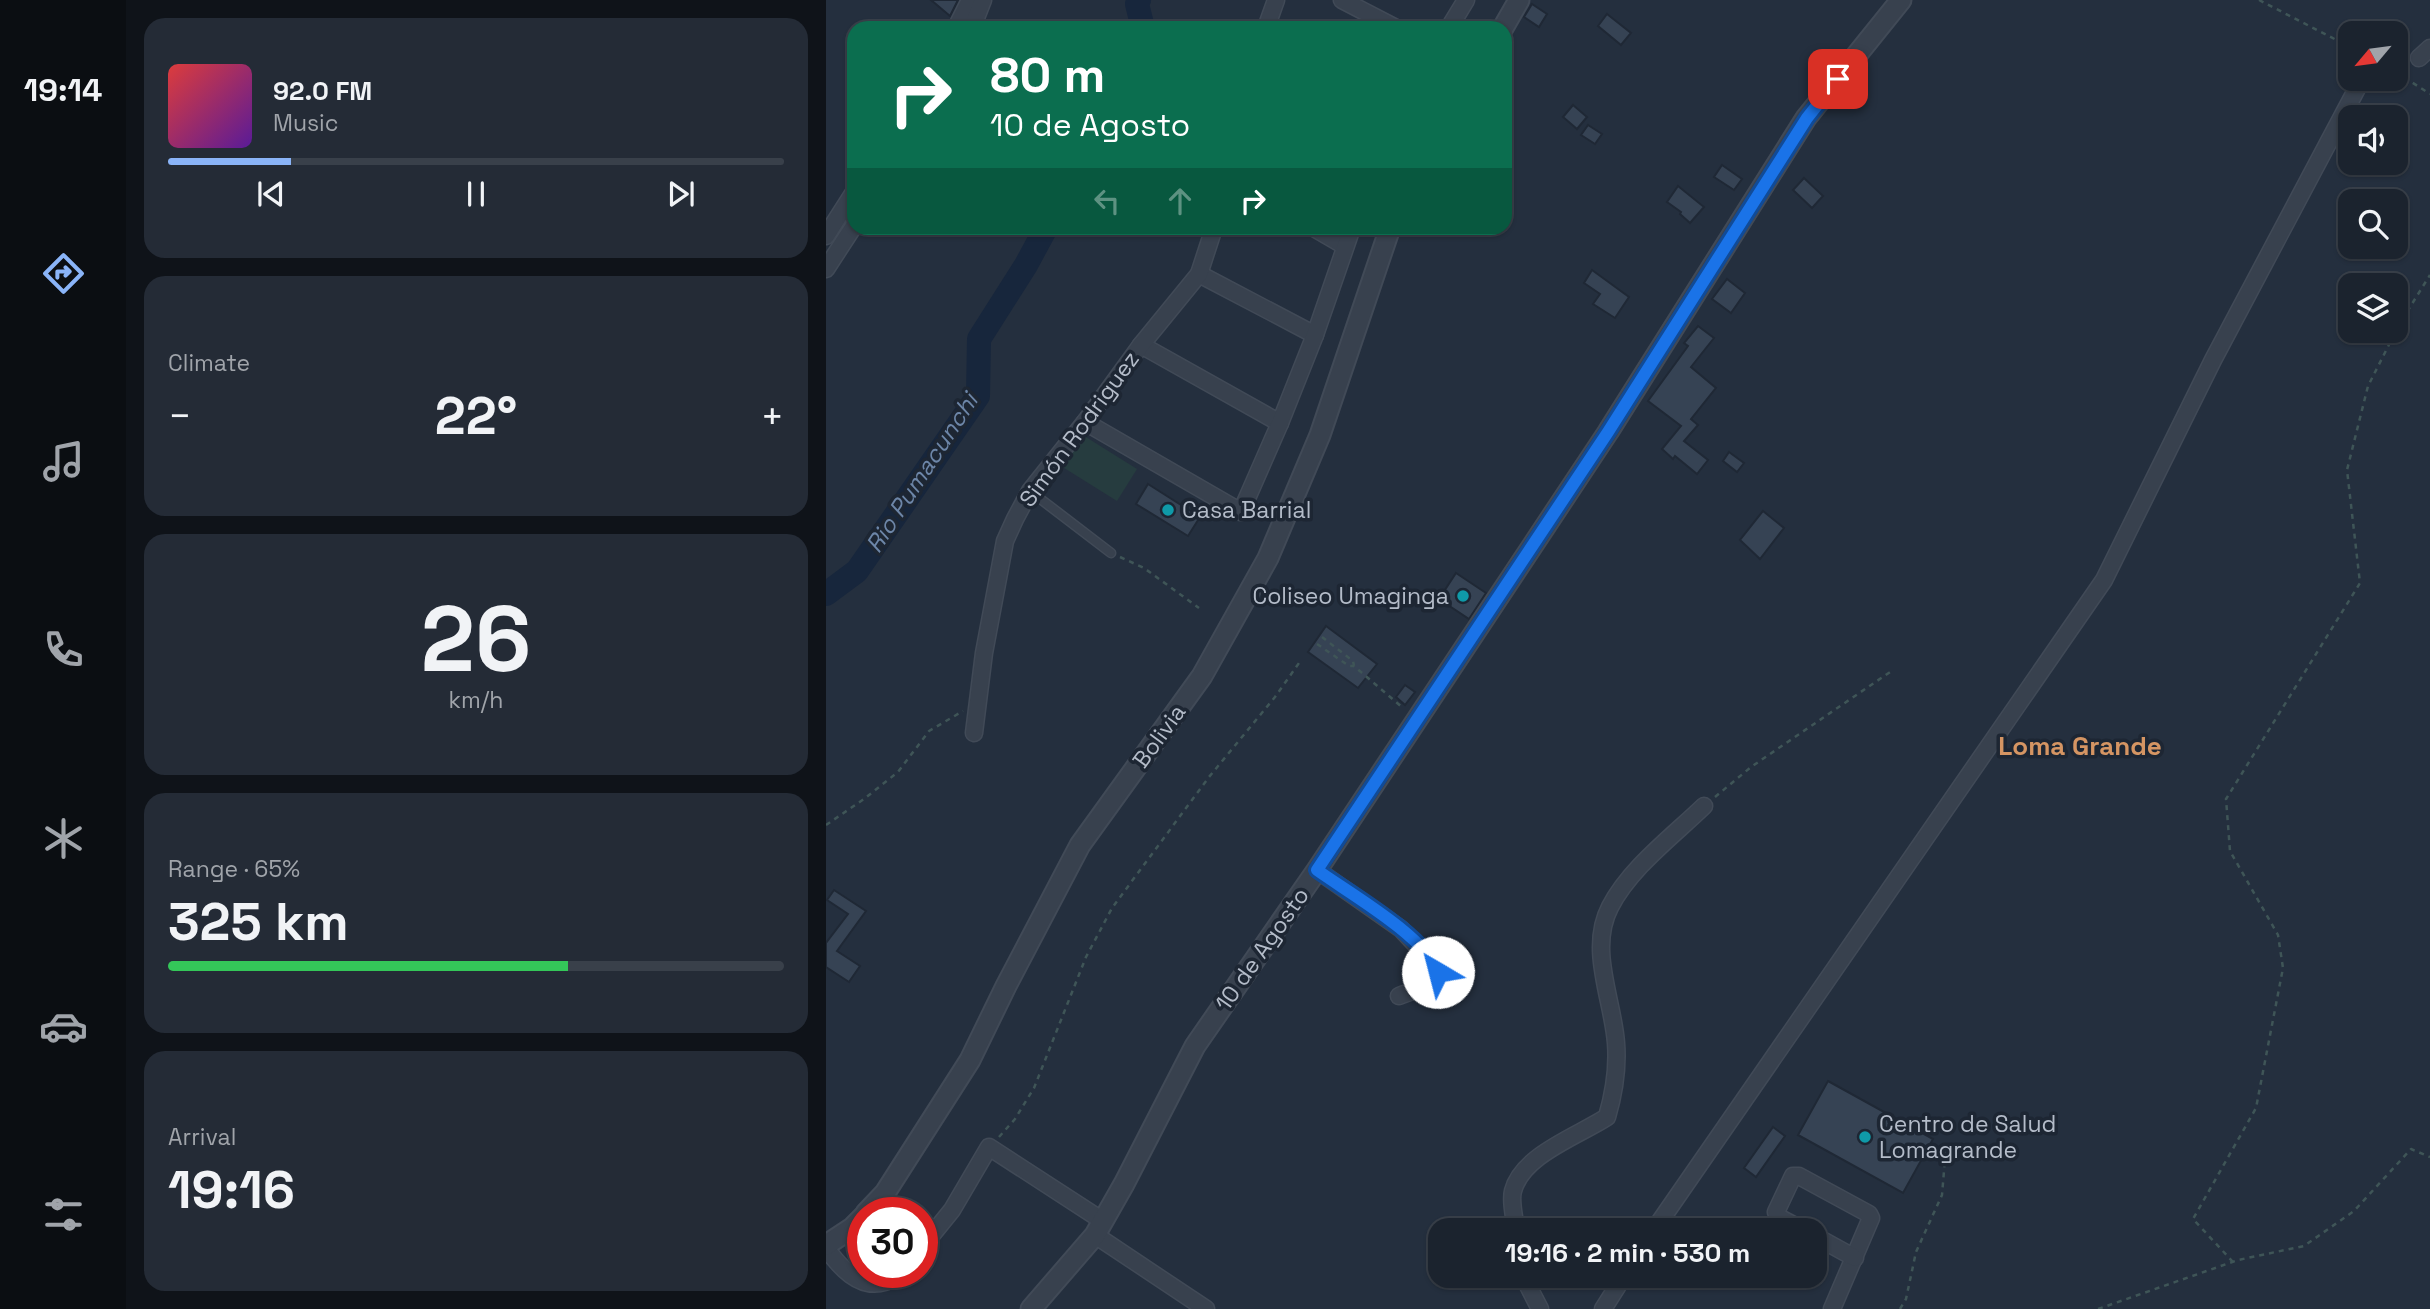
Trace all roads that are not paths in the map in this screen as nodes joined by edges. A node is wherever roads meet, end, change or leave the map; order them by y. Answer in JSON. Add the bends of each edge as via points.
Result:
{"nodes":[{"id":1,"x":970,"y":0,"type":"edge"},
{"id":2,"x":983,"y":0,"type":"edge"},
{"id":3,"x":1276,"y":0,"type":"edge"},
{"id":4,"x":1342,"y":0,"type":"edge"},
{"id":5,"x":1466,"y":0,"type":"edge"},
{"id":6,"x":1519,"y":0,"type":"edge"},
{"id":7,"x":1901,"y":0,"type":"edge"},
{"id":8,"x":960,"y":21,"type":"edge"},
{"id":9,"x":975,"y":21,"type":"edge"},
{"id":10,"x":1268,"y":21,"type":"edge"},
{"id":11,"x":1382,"y":21,"type":"edge"},
{"id":12,"x":1453,"y":21,"type":"edge"},
{"id":13,"x":1507,"y":21,"type":"edge"},
{"id":14,"x":2356,"y":91,"type":"edge"},
{"id":15,"x":847,"y":202,"type":"edge"},
{"id":16,"x":828,"y":229,"type":"edge"},
{"id":17,"x":847,"y":231,"type":"edge"},
{"id":18,"x":849,"y":235,"type":"edge"},
{"id":19,"x":1212,"y":235,"type":"edge"},
{"id":20,"x":1326,"y":235,"type":"edge"},
{"id":21,"x":1349,"y":235,"type":"edge"},
{"id":22,"x":1388,"y":235,"type":"edge"},
{"id":23,"x":1345,"y":246,"type":"junction"},
{"id":24,"x":826,"y":269,"type":"edge"},
{"id":25,"x":1199,"y":274,"type":"junction"},
{"id":26,"x":1315,"y":335,"type":"junction"},
{"id":27,"x":1141,"y":345,"type":"junction"},
{"id":28,"x":1085,"y":422,"type":"junction"},
{"id":29,"x":1280,"y":423,"type":"junction"},
{"id":30,"x":1030,"y":491,"type":"junction"},
{"id":31,"x":1111,"y":553,"type":"road end"},
{"id":32,"x":974,"y":733,"type":"dead end"},
{"id":33,"x":1704,"y":806,"type":"road end"},
{"id":34,"x":1317,"y":870,"type":"junction"},
{"id":35,"x":1399,"y":996,"type":"dead end"},
{"id":36,"x":881,"y":1197,"type":"edge"},
{"id":37,"x":1515,"y":1218,"type":"edge"},
{"id":38,"x":1662,"y":1218,"type":"edge"},
{"id":39,"x":1780,"y":1218,"type":"edge"},
{"id":40,"x":938,"y":1227,"type":"edge"},
{"id":41,"x":1099,"y":1228,"type":"junction"},
{"id":42,"x":847,"y":1232,"type":"edge"},
{"id":43,"x":1827,"y":1243,"type":"edge"},
{"id":44,"x":826,"y":1247,"type":"edge"},
{"id":45,"x":1855,"y":1258,"type":"junction"},
{"id":46,"x":847,"y":1272,"type":"edge"},
{"id":47,"x":1530,"y":1288,"type":"edge"},
{"id":48,"x":1616,"y":1288,"type":"edge"},
{"id":49,"x":1031,"y":1309,"type":"edge"},
{"id":50,"x":1206,"y":1309,"type":"edge"},
{"id":51,"x":1540,"y":1309,"type":"edge"},
{"id":52,"x":1603,"y":1309,"type":"edge"},
{"id":53,"x":1832,"y":1309,"type":"edge"}],
"edges":[{"from":1,"to":8,"type":"street"},
{"from":2,"to":9,"type":"street"},
{"from":3,"to":10,"type":"street"},
{"from":4,"to":11,"type":"street"},
{"from":5,"to":12,"type":"street"},
{"from":6,"to":13,"type":"street"},
{"from":7,"to":34,"type":"street","name":"10 de Agosto","via":[[1807,118],[1608,432]]},
{"from":14,"to":38,"type":"street","via":[[2104,580]]},
{"from":15,"to":16,"type":"street"},
{"from":16,"to":17,"type":"street"},
{"from":18,"to":24,"type":"street"},
{"from":19,"to":25,"type":"street","name":"Simón Rodriguez"},
{"from":20,"to":23,"type":"street"},
{"from":21,"to":23,"type":"street"},
{"from":22,"to":36,"type":"street","name":"Bolivia","via":[[1320,435],[1268,558],[1202,676],[1080,845],[970,1060]]},
{"from":23,"to":26,"type":"street"},
{"from":25,"to":26,"type":"street"},
{"from":25,"to":27,"type":"street","name":"Simón Rodriguez"},
{"from":26,"to":29,"type":"street"},
{"from":27,"to":28,"type":"street","name":"Simón Rodriguez"},
{"from":27,"to":29,"type":"street"},
{"from":28,"to":29,"type":"street","via":[[1241,512]]},
{"from":28,"to":30,"type":"street","name":"Simón Rodriguez"},
{"from":30,"to":31,"type":"lane"},
{"from":30,"to":32,"type":"street","name":"Simón Rodriguez","via":[[1004,541]]},
{"from":33,"to":37,"type":"street","via":[[1628,879],[1609,908],[1602,938],[1603,968],[1616,1042],[1616,1074],[1607,1117],[1535,1158],[1512,1192]]},
{"from":34,"to":35,"type":"street","via":[[1401,929],[1436,965],[1438,972],[1427,985]]},
{"from":34,"to":41,"type":"street","name":"10 de Agosto","via":[[1195,1046]]},
{"from":39,"to":45,"type":"street","via":[[1776,1212],[1793,1176],[1869,1214],[1870,1226]]},
{"from":40,"to":41,"type":"street","via":[[989,1147]]},
{"from":41,"to":49,"type":"street","name":"10 de Agosto"},
{"from":41,"to":50,"type":"street"},
{"from":42,"to":44,"type":"street"},
{"from":43,"to":45,"type":"street"},
{"from":44,"to":46,"type":"street"},
{"from":45,"to":53,"type":"street"},
{"from":47,"to":51,"type":"street"},
{"from":48,"to":52,"type":"street"}]}
